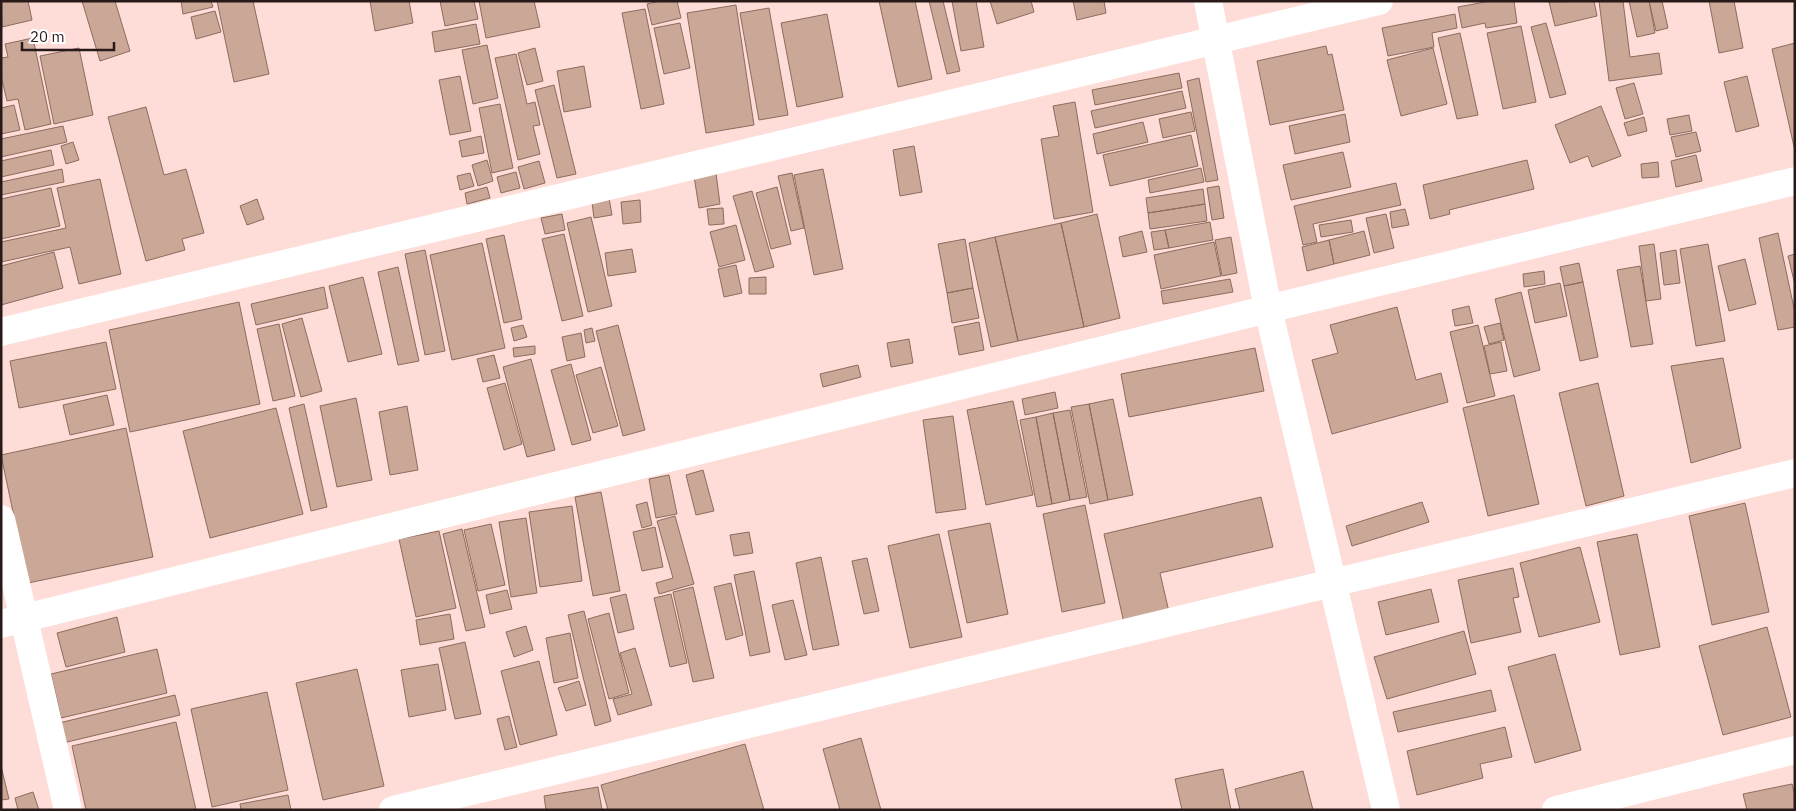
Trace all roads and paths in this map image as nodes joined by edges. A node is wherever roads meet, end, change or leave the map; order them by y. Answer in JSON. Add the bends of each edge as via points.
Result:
{"nodes":[{"id":1,"x":1208,"y":1,"type":"edge"},
{"id":2,"x":1379,"y":1,"type":"edge"},
{"id":3,"x":1216,"y":40,"type":"junction"},
{"id":4,"x":1795,"y":181,"type":"edge"},
{"id":5,"x":1268,"y":309,"type":"junction"},
{"id":6,"x":1,"y":332,"type":"edge"},
{"id":7,"x":1795,"y":473,"type":"edge"},
{"id":8,"x":1,"y":519,"type":"edge"},
{"id":9,"x":1332,"y":582,"type":"junction"},
{"id":10,"x":12,"y":621,"type":"edge"},
{"id":11,"x":1795,"y":750,"type":"edge"},
{"id":12,"x":68,"y":810,"type":"edge"},
{"id":13,"x":393,"y":810,"type":"edge"},
{"id":14,"x":1386,"y":810,"type":"edge"},
{"id":15,"x":1556,"y":810,"type":"edge"}],
"edges":[{"from":1,"to":3,"type":"street"},
{"from":2,"to":3,"type":"street"},
{"from":3,"to":5,"type":"street"},
{"from":3,"to":6,"type":"street"},
{"from":4,"to":5,"type":"street"},
{"from":5,"to":9,"type":"street"},
{"from":5,"to":10,"type":"street"},
{"from":7,"to":9,"type":"street"},
{"from":8,"to":10,"type":"street"},
{"from":9,"to":13,"type":"street"},
{"from":9,"to":14,"type":"street"},
{"from":10,"to":12,"type":"street"},
{"from":11,"to":15,"type":"street"}]}
